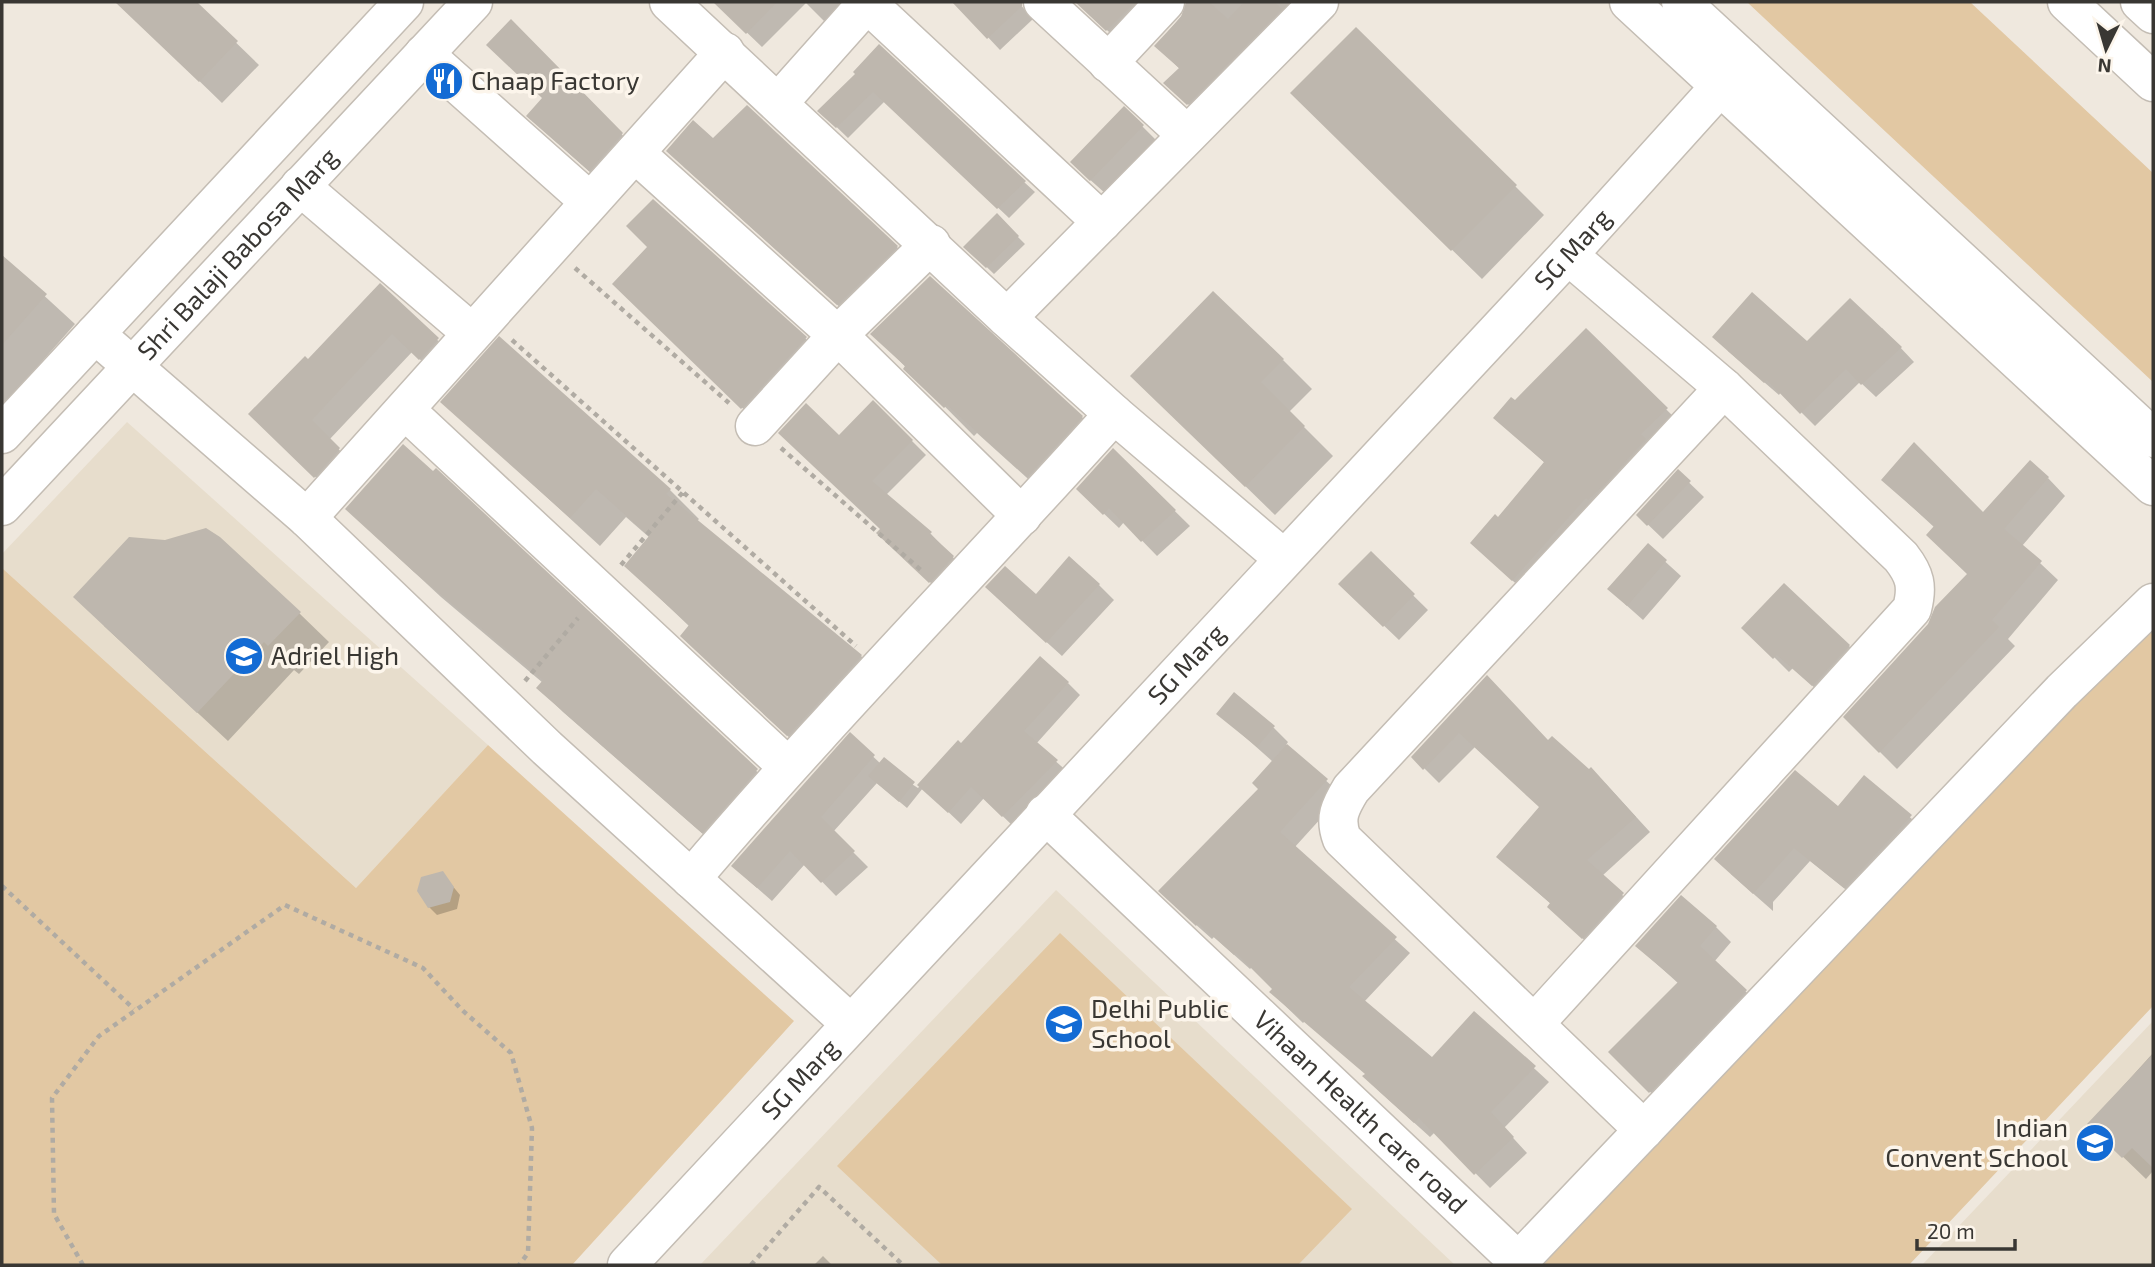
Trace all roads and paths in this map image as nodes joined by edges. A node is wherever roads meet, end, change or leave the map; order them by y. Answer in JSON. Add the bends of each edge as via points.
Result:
{"nodes":[{"id":1,"x":404,"y":2,"type":"edge"},
{"id":2,"x":473,"y":2,"type":"edge"},
{"id":3,"x":868,"y":2,"type":"edge"},
{"id":4,"x":1042,"y":2,"type":"edge"},
{"id":5,"x":1164,"y":2,"type":"edge"},
{"id":6,"x":1319,"y":2,"type":"edge"},
{"id":7,"x":1629,"y":2,"type":"edge"},
{"id":8,"x":1681,"y":2,"type":"edge"},
{"id":9,"x":2067,"y":2,"type":"edge"},
{"id":10,"x":2140,"y":2,"type":"edge"},
{"id":11,"x":685,"y":7,"type":"edge"},
{"id":12,"x":2153,"y":14,"type":"edge"},
{"id":13,"x":725,"y":52,"type":"junction"},
{"id":14,"x":424,"y":54,"type":"junction"},
{"id":15,"x":1108,"y":63,"type":"junction"},
{"id":16,"x":1732,"y":73,"type":"junction"},
{"id":17,"x":2153,"y":82,"type":"edge"},
{"id":18,"x":779,"y":102,"type":"junction"},
{"id":19,"x":1187,"y":135,"type":"junction"},
{"id":20,"x":635,"y":153,"type":"junction"},
{"id":21,"x":300,"y":186,"type":"junction"},
{"id":22,"x":589,"y":201,"type":"junction"},
{"id":23,"x":1102,"y":222,"type":"junction"},
{"id":24,"x":931,"y":244,"type":"junction"},
{"id":25,"x":1568,"y":254,"type":"junction"},
{"id":26,"x":1007,"y":318,"type":"junction"},
{"id":27,"x":479,"y":325,"type":"junction"},
{"id":28,"x":95,"y":334,"type":"junction"},
{"id":29,"x":838,"y":336,"type":"junction"},
{"id":30,"x":131,"y":366,"type":"junction"},
{"id":31,"x":1724,"y":388,"type":"junction"},
{"id":32,"x":405,"y":410,"type":"junction"},
{"id":33,"x":1114,"y":414,"type":"junction"},
{"id":34,"x":755,"y":426,"type":"dead end"},
{"id":35,"x":2,"y":434,"type":"edge"},
{"id":36,"x":2153,"y":438,"type":"edge"},
{"id":37,"x":2153,"y":486,"type":"edge"},
{"id":38,"x":2,"y":506,"type":"edge"},
{"id":39,"x":1022,"y":516,"type":"junction"},
{"id":40,"x":307,"y":518,"type":"junction"},
{"id":41,"x":1283,"y":558,"type":"junction"},
{"id":42,"x":2153,"y":603,"type":"edge"},
{"id":43,"x":880,"y":667,"type":"junction"},
{"id":44,"x":787,"y":766,"type":"junction"},
{"id":45,"x":1045,"y":814,"type":"junction"},
{"id":46,"x":691,"y":879,"type":"junction"},
{"id":47,"x":2,"y":886,"type":"edge"},
{"id":48,"x":134,"y":1009,"type":"junction"},
{"id":49,"x":1535,"y":1023,"type":"junction"},
{"id":50,"x":851,"y":1024,"type":"junction"},
{"id":51,"x":1644,"y":1130,"type":"junction"},
{"id":52,"x":1520,"y":1264,"type":"edge"},
{"id":53,"x":83,"y":1265,"type":"edge"},
{"id":54,"x":519,"y":1265,"type":"edge"},
{"id":55,"x":627,"y":1265,"type":"edge"},
{"id":56,"x":751,"y":1265,"type":"edge"},
{"id":57,"x":903,"y":1265,"type":"edge"}],
"edges":[{"from":1,"to":28,"type":"street","name":"Shri Balaji Babosa Marg"},
{"from":2,"to":14,"type":"street","name":"Shri Balaji Babosa Marg"},
{"from":3,"to":18,"type":"street"},
{"from":3,"to":23,"type":"street"},
{"from":4,"to":15,"type":"street"},
{"from":5,"to":15,"type":"street"},
{"from":6,"to":19,"type":"street"},
{"from":7,"to":16,"type":"street"},
{"from":8,"to":16,"type":"street"},
{"from":9,"to":17,"type":"street"},
{"from":10,"to":12,"type":"street"},
{"from":11,"to":13,"type":"street"},
{"from":13,"to":18,"type":"street"},
{"from":13,"to":20,"type":"street"},
{"from":14,"to":21,"type":"street","name":"Shri Balaji Babosa Marg"},
{"from":14,"to":22,"type":"street"},
{"from":15,"to":19,"type":"street"},
{"from":16,"to":25,"type":"street","name":"SG Marg"},
{"from":16,"to":36,"type":"street"},
{"from":16,"to":37,"type":"street"},
{"from":18,"to":24,"type":"street"},
{"from":19,"to":23,"type":"street"},
{"from":20,"to":22,"type":"street"},
{"from":20,"to":29,"type":"street"},
{"from":21,"to":27,"type":"street"},
{"from":21,"to":30,"type":"street","name":"Shri Balaji Babosa Marg"},
{"from":22,"to":27,"type":"street"},
{"from":23,"to":26,"type":"street"},
{"from":24,"to":26,"type":"street"},
{"from":24,"to":29,"type":"street"},
{"from":25,"to":31,"type":"street"},
{"from":25,"to":41,"type":"street","name":"SG Marg"},
{"from":26,"to":33,"type":"street"},
{"from":27,"to":32,"type":"street"},
{"from":27,"to":43,"type":"path"},
{"from":28,"to":30,"type":"street"},
{"from":28,"to":35,"type":"street","name":"Shri Balaji Babosa Marg"},
{"from":29,"to":34,"type":"street"},
{"from":29,"to":39,"type":"street"},
{"from":30,"to":38,"type":"street","name":"Shri Balaji Babosa Marg"},
{"from":30,"to":40,"type":"street"},
{"from":31,"to":49,"type":"street","via":[[1901,557],[1914,574],[1917,591],[1912,609]]},
{"from":31,"to":49,"type":"street","via":[[1351,789],[1339,808],[1336,824],[1342,839]]},
{"from":32,"to":40,"type":"street"},
{"from":32,"to":44,"type":"street"},
{"from":33,"to":39,"type":"street"},
{"from":33,"to":41,"type":"street"},
{"from":39,"to":43,"type":"street"},
{"from":40,"to":46,"type":"street"},
{"from":41,"to":45,"type":"street","name":"SG Marg"},
{"from":42,"to":51,"type":"street","via":[[2062,691]]},
{"from":43,"to":44,"type":"street"},
{"from":44,"to":46,"type":"street"},
{"from":45,"to":50,"type":"street","name":"SG Marg"},
{"from":45,"to":52,"type":"street","name":"Vihaan Health care road"},
{"from":46,"to":50,"type":"street"},
{"from":47,"to":48,"type":"path"},
{"from":48,"to":53,"type":"path","via":[[99,1036],[52,1098],[54,1214]]},
{"from":48,"to":54,"type":"path","via":[[285,905],[423,968],[510,1053],[532,1128],[528,1253]]},
{"from":49,"to":51,"type":"street"},
{"from":50,"to":55,"type":"street","name":"SG Marg"},
{"from":51,"to":52,"type":"street"},
{"from":56,"to":57,"type":"path","via":[[818,1187]]}]}
